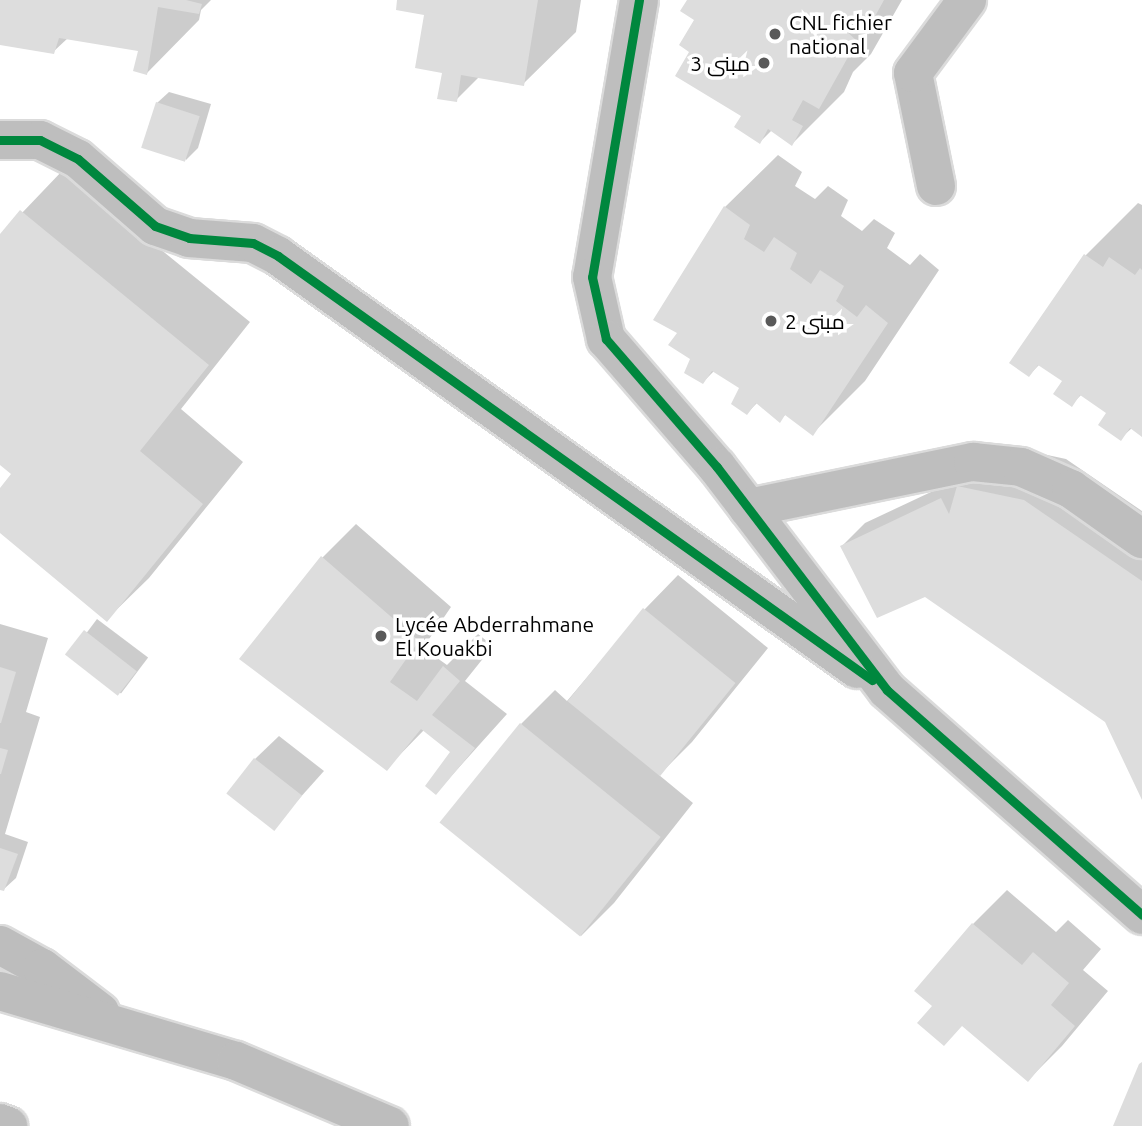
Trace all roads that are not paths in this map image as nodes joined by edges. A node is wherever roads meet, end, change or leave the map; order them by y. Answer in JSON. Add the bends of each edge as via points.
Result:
{"nodes":[{"id":1,"x":639,"y":0,"type":"edge"},
{"id":2,"x":967,"y":0,"type":"edge"},
{"id":3,"x":0,"y":140,"type":"edge"},
{"id":4,"x":936,"y":186,"type":"dead end"},
{"id":5,"x":748,"y":508,"type":"junction"},
{"id":6,"x":1142,"y":539,"type":"edge"},
{"id":7,"x":887,"y":690,"type":"junction"},
{"id":8,"x":1142,"y":915,"type":"edge"},
{"id":9,"x":0,"y":945,"type":"edge"},
{"id":10,"x":0,"y":991,"type":"edge"},
{"id":11,"x":116,"y":1024,"type":"junction"},
{"id":12,"x":0,"y":1124,"type":"edge"},
{"id":13,"x":8,"y":1126,"type":"edge"},
{"id":14,"x":390,"y":1126,"type":"edge"}],
"edges":[{"from":1,"to":5,"type":"street","via":[[592,277],[606,339]]},
{"from":2,"to":4,"type":"street","via":[[913,73]]},
{"from":3,"to":7,"type":"street","via":[[40,140],[78,159],[155,226],[189,238],[253,243],[278,256]]},
{"from":5,"to":6,"type":"street","via":[[973,462],[1021,467],[1071,489]]},
{"from":5,"to":7,"type":"street"},
{"from":7,"to":8,"type":"street"},
{"from":9,"to":11,"type":"highway","via":[[42,968]]},
{"from":10,"to":11,"type":"highway"},
{"from":11,"to":14,"type":"highway","via":[[236,1061]]},
{"from":12,"to":13,"type":"highway"}]}
